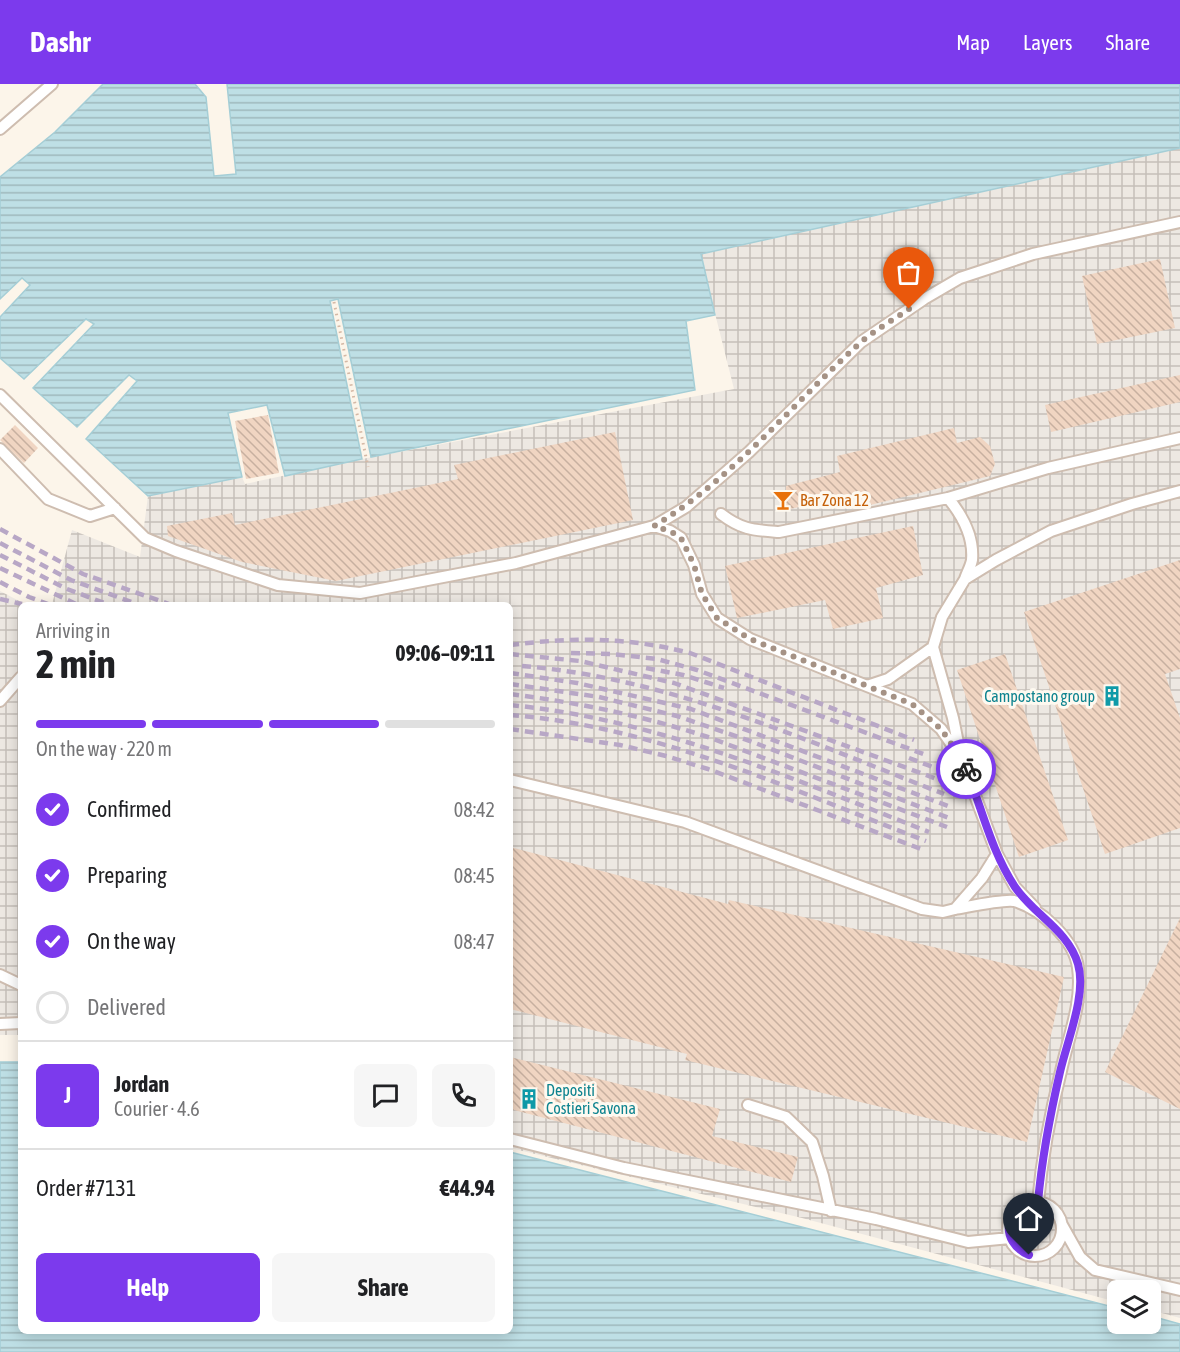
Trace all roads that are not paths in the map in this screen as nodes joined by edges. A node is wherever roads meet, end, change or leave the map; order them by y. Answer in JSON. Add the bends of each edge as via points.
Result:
{"nodes":[{"id":1,"x":52,"y":84,"type":"edge"},
{"id":2,"x":0,"y":129,"type":"edge"},
{"id":3,"x":1180,"y":222,"type":"edge"},
{"id":4,"x":0,"y":395,"type":"edge"},
{"id":5,"x":1180,"y":438,"type":"edge"},
{"id":6,"x":0,"y":449,"type":"edge"},
{"id":7,"x":1180,"y":491,"type":"edge"},
{"id":8,"x":948,"y":498,"type":"junction"},
{"id":9,"x":115,"y":508,"type":"junction"},
{"id":10,"x":721,"y":514,"type":"dead end"},
{"id":11,"x":654,"y":526,"type":"junction"},
{"id":12,"x":965,"y":579,"type":"junction"},
{"id":13,"x":933,"y":647,"type":"junction"},
{"id":14,"x":18,"y":681,"type":"edge"},
{"id":15,"x":867,"y":686,"type":"junction"},
{"id":16,"x":0,"y":702,"type":"edge"},
{"id":17,"x":961,"y":758,"type":"junction"},
{"id":18,"x":513,"y":781,"type":"edge"},
{"id":19,"x":997,"y":854,"type":"junction"},
{"id":20,"x":955,"y":909,"type":"junction"},
{"id":21,"x":1042,"y":914,"type":"junction"},
{"id":22,"x":0,"y":975,"type":"edge"},
{"id":23,"x":18,"y":984,"type":"edge"},
{"id":24,"x":18,"y":1023,"type":"edge"},
{"id":25,"x":0,"y":1024,"type":"edge"},
{"id":26,"x":748,"y":1105,"type":"dead end"},
{"id":27,"x":513,"y":1140,"type":"edge"},
{"id":28,"x":1038,"y":1202,"type":"junction"},
{"id":29,"x":831,"y":1210,"type":"junction"},
{"id":30,"x":1062,"y":1225,"type":"junction"},
{"id":31,"x":1010,"y":1238,"type":"junction"},
{"id":32,"x":1180,"y":1290,"type":"edge"}],
"edges":[{"from":1,"to":2,"type":"lane"},
{"from":3,"to":11,"type":"lane","via":[[1033,254],[960,278],[861,342],[749,452],[696,499]]},
{"from":4,"to":9,"type":"lane"},
{"from":5,"to":8,"type":"lane","via":[[1048,468]]},
{"from":6,"to":9,"type":"lane","via":[[48,499],[90,516]]},
{"from":7,"to":12,"type":"lane","via":[[1051,531]]},
{"from":8,"to":10,"type":"lane","via":[[778,532],[736,526]]},
{"from":8,"to":12,"type":"lane","via":[[960,512],[969,534],[972,561]]},
{"from":9,"to":11,"type":"lane","via":[[145,538],[176,551],[278,585],[360,593],[516,563]]},
{"from":11,"to":15,"type":"lane","via":[[681,538],[702,594],[717,618],[750,639]]},
{"from":12,"to":13,"type":"lane","via":[[942,617]]},
{"from":13,"to":15,"type":"lane","via":[[888,679]]},
{"from":13,"to":17,"type":"lane"},
{"from":14,"to":16,"type":"lane"},
{"from":15,"to":17,"type":"lane","via":[[912,704],[941,729]]},
{"from":17,"to":19,"type":"lane"},
{"from":18,"to":20,"type":"lane","via":[[685,822],[922,909]]},
{"from":19,"to":20,"type":"lane"},
{"from":19,"to":21,"type":"lane","via":[[1015,887]]},
{"from":20,"to":21,"type":"lane","via":[[1012,900]]},
{"from":21,"to":28,"type":"lane","via":[[1068,941],[1078,965],[1080,992],[1041,1165]]},
{"from":22,"to":23,"type":"lane"},
{"from":24,"to":25,"type":"lane"},
{"from":26,"to":29,"type":"lane","via":[[786,1117],[812,1142]]},
{"from":27,"to":29,"type":"lane","via":[[624,1168]]},
{"from":28,"to":30,"type":"lane","via":[[1054,1210]]},
{"from":28,"to":31,"type":"lane","via":[[1014,1212]]},
{"from":29,"to":31,"type":"lane","via":[[968,1242]]},
{"from":30,"to":31,"type":"lane","via":[[1059,1242],[1038,1256],[1021,1252]]},
{"from":30,"to":32,"type":"lane","via":[[1080,1257],[1095,1270]]}]}
